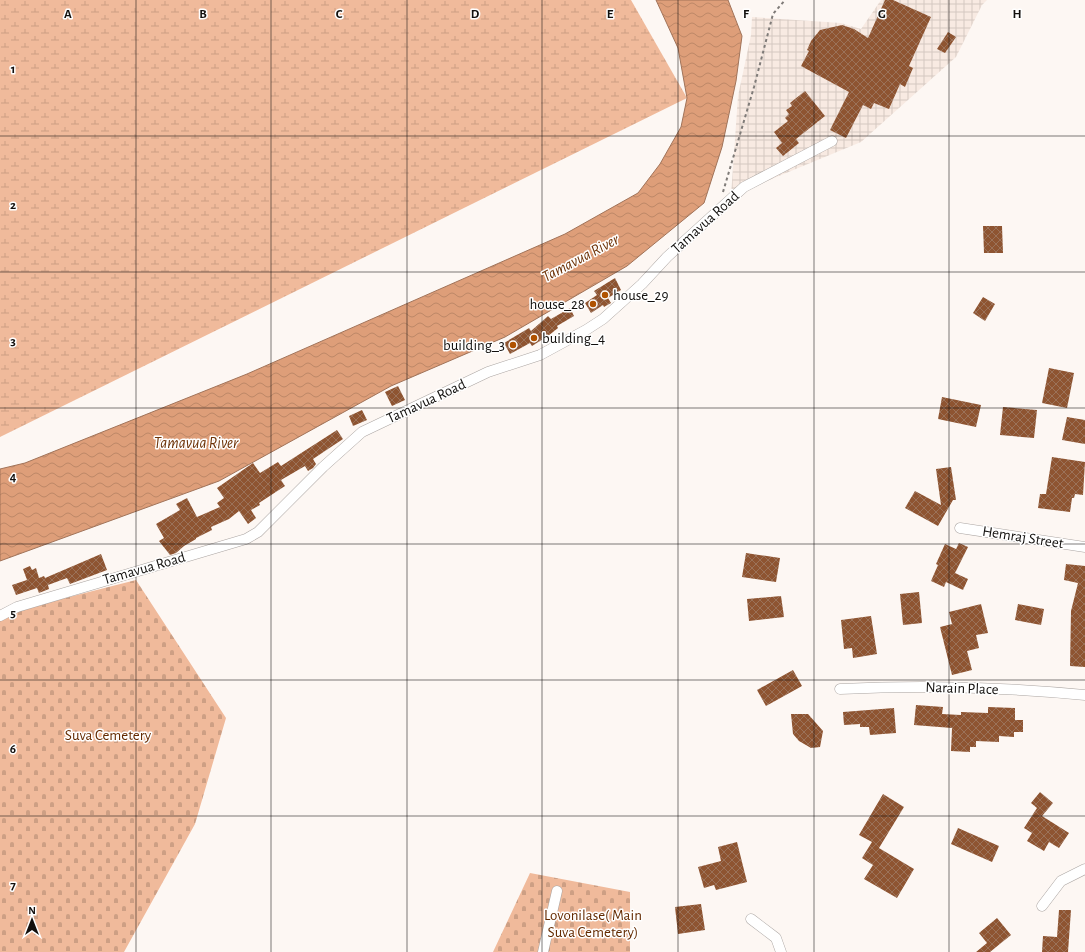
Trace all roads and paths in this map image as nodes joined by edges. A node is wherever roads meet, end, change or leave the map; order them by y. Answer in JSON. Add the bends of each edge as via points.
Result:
{"nodes":[{"id":1,"x":785,"y":0,"type":"edge"},
{"id":2,"x":832,"y":141,"type":"dead end"},
{"id":3,"x":717,"y":212,"type":"junction"},
{"id":4,"x":960,"y":528,"type":"dead end"},
{"id":5,"x":1085,"y":547,"type":"edge"},
{"id":6,"x":0,"y":616,"type":"edge"},
{"id":7,"x":840,"y":689,"type":"dead end"},
{"id":8,"x":1085,"y":695,"type":"edge"},
{"id":9,"x":1085,"y":869,"type":"edge"},
{"id":10,"x":557,"y":891,"type":"dead end"},
{"id":11,"x":1042,"y":906,"type":"dead end"},
{"id":12,"x":751,"y":919,"type":"dead end"},
{"id":13,"x":543,"y":952,"type":"edge"},
{"id":14,"x":781,"y":952,"type":"edge"}],
"edges":[{"from":1,"to":3,"type":"path","via":[[773,14]]},
{"from":2,"to":3,"type":"street","name":"Tamavua Road","via":[[744,187]]},
{"from":3,"to":6,"type":"street","name":"Tamavua Road","via":[[603,319],[540,355],[488,372],[362,432],[258,532],[246,539],[17,607]]},
{"from":4,"to":5,"type":"street","name":"Hemraj Street"},
{"from":7,"to":8,"type":"street","name":"Narain Place","via":[[894,686],[1036,690]]},
{"from":9,"to":11,"type":"street","via":[[1061,881]]},
{"from":10,"to":13,"type":"street"},
{"from":12,"to":14,"type":"street","via":[[776,938]]}]}
